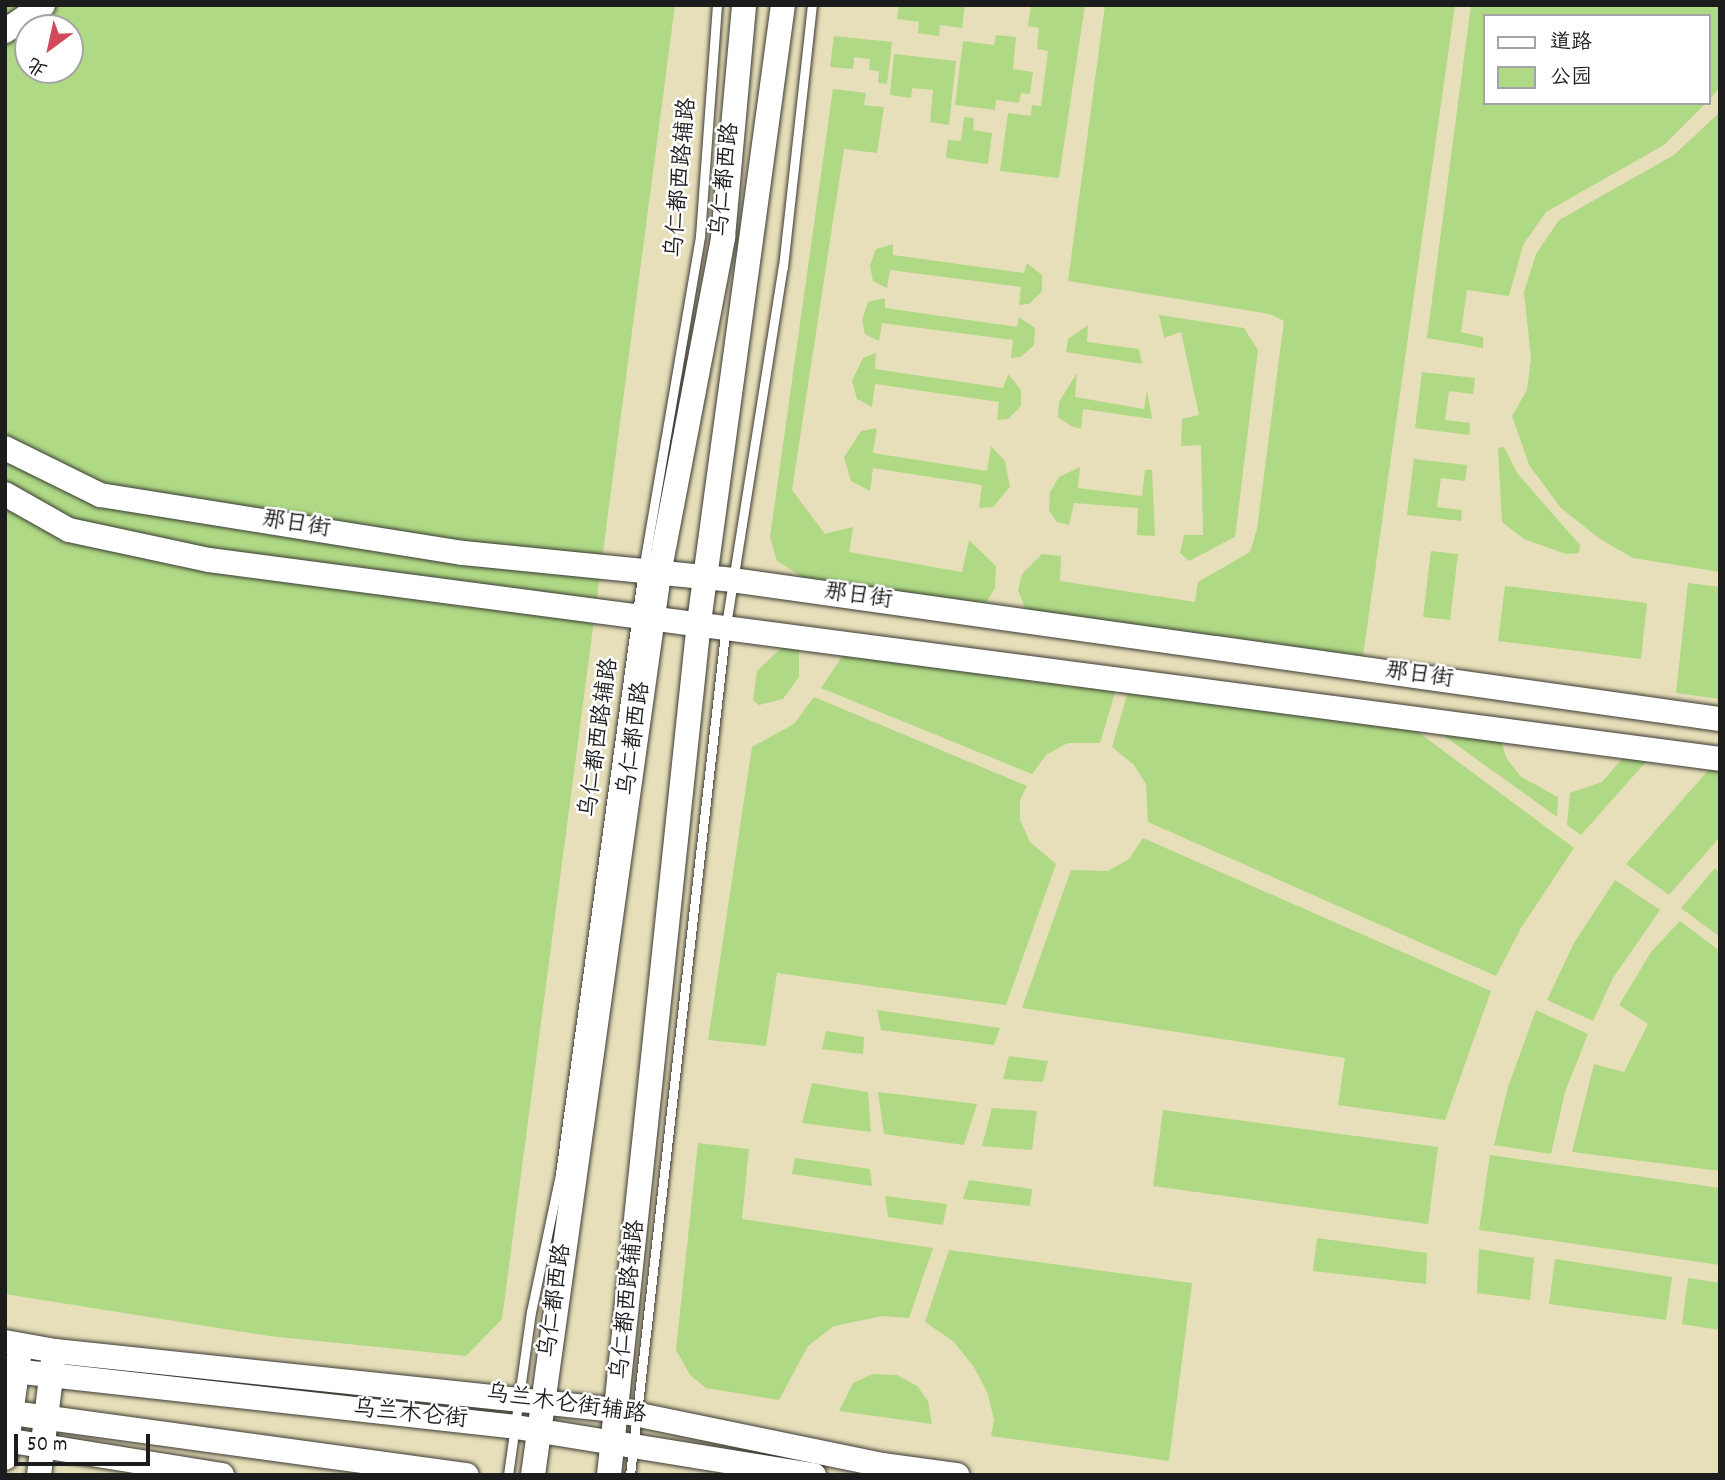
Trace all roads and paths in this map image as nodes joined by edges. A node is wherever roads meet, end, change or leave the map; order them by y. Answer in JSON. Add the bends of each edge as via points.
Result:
{"nodes":[{"id":1,"x":43,"y":5,"type":"edge"},
{"id":2,"x":717,"y":5,"type":"edge"},
{"id":3,"x":744,"y":5,"type":"edge"},
{"id":4,"x":783,"y":5,"type":"edge"},
{"id":5,"x":812,"y":5,"type":"edge"},
{"id":6,"x":5,"y":31,"type":"edge"},
{"id":7,"x":5,"y":448,"type":"edge"},
{"id":8,"x":5,"y":494,"type":"edge"},
{"id":9,"x":651,"y":572,"type":"junction"},
{"id":10,"x":705,"y":579,"type":"junction"},
{"id":11,"x":732,"y":580,"type":"junction"},
{"id":12,"x":645,"y":616,"type":"junction"},
{"id":13,"x":699,"y":622,"type":"junction"},
{"id":14,"x":726,"y":625,"type":"junction"},
{"id":15,"x":1720,"y":719,"type":"edge"},
{"id":16,"x":1720,"y":759,"type":"edge"},
{"id":17,"x":13,"y":1344,"type":"edge"},
{"id":18,"x":55,"y":1351,"type":"junction"},
{"id":19,"x":11,"y":1371,"type":"edge"},
{"id":20,"x":51,"y":1378,"type":"junction"},
{"id":21,"x":532,"y":1399,"type":"junction"},
{"id":22,"x":626,"y":1411,"type":"junction"},
{"id":23,"x":8,"y":1412,"type":"edge"},
{"id":24,"x":47,"y":1419,"type":"junction"},
{"id":25,"x":528,"y":1429,"type":"junction"},
{"id":26,"x":44,"y":1444,"type":"junction"},
{"id":27,"x":623,"y":1445,"type":"junction"},
{"id":28,"x":6,"y":1446,"type":"edge"},
{"id":29,"x":39,"y":1475,"type":"edge"},
{"id":30,"x":222,"y":1475,"type":"edge"},
{"id":31,"x":467,"y":1475,"type":"edge"},
{"id":32,"x":508,"y":1475,"type":"edge"},
{"id":33,"x":533,"y":1475,"type":"edge"},
{"id":34,"x":609,"y":1475,"type":"edge"},
{"id":35,"x":630,"y":1475,"type":"edge"},
{"id":36,"x":814,"y":1475,"type":"edge"},
{"id":37,"x":957,"y":1475,"type":"edge"}],
"edges":[{"from":1,"to":6,"type":"street"},
{"from":2,"to":9,"type":"lane","name":"乌仁都西路辅路","via":[[700,236]]},
{"from":3,"to":9,"type":"street","name":"乌仁都西路","via":[[723,237]]},
{"from":4,"to":10,"type":"street","name":"乌仁都西路"},
{"from":5,"to":11,"type":"lane","name":"乌仁都西路辅路","via":[[783,267]]},
{"from":7,"to":9,"type":"street","name":"那日街","via":[[100,495],[463,553]]},
{"from":8,"to":12,"type":"street","name":"那日街","via":[[69,530],[209,560]]},
{"from":9,"to":10,"type":"street","name":"那日街"},
{"from":9,"to":12,"type":"street","name":"乌仁都西路"},
{"from":10,"to":11,"type":"street","name":"那日街"},
{"from":10,"to":13,"type":"street","name":"乌仁都西路"},
{"from":11,"to":14,"type":"lane","name":"乌仁都西路辅路"},
{"from":11,"to":15,"type":"street","name":"那日街"},
{"from":12,"to":13,"type":"street","name":"那日街"},
{"from":12,"to":21,"type":"street","name":"乌仁都西路"},
{"from":13,"to":14,"type":"street","name":"那日街"},
{"from":13,"to":22,"type":"street","name":"乌仁都西路"},
{"from":14,"to":16,"type":"street","name":"那日街"},
{"from":14,"to":22,"type":"lane","name":"乌仁都西路辅路"},
{"from":17,"to":18,"type":"street","name":"乌兰木仑街辅路"},
{"from":17,"to":19,"type":"street"},
{"from":18,"to":20,"type":"street"},
{"from":18,"to":21,"type":"street","name":"乌兰木仑街辅路"},
{"from":19,"to":20,"type":"street","name":"乌兰木仑街"},
{"from":19,"to":23,"type":"street"},
{"from":20,"to":24,"type":"street"},
{"from":20,"to":25,"type":"street","name":"乌兰木仑街"},
{"from":21,"to":22,"type":"street","name":"乌兰木仑街辅路"},
{"from":21,"to":25,"type":"street","name":"乌仁都西路"},
{"from":22,"to":27,"type":"street","name":"乌仁都西路"},
{"from":22,"to":37,"type":"street","name":"乌兰木仑街辅路","via":[[775,1444]]},
{"from":23,"to":24,"type":"street"},
{"from":23,"to":28,"type":"street"},
{"from":24,"to":26,"type":"street"},
{"from":24,"to":31,"type":"street"},
{"from":25,"to":27,"type":"street","name":"乌兰木仑街"},
{"from":25,"to":32,"type":"lane"},
{"from":25,"to":33,"type":"street","name":"乌仁都西路"},
{"from":26,"to":28,"type":"street"},
{"from":26,"to":29,"type":"street"},
{"from":26,"to":30,"type":"street"},
{"from":27,"to":34,"type":"street","name":"乌仁都西路"},
{"from":27,"to":35,"type":"lane"},
{"from":27,"to":36,"type":"street","name":"乌兰木仑街"}]}
